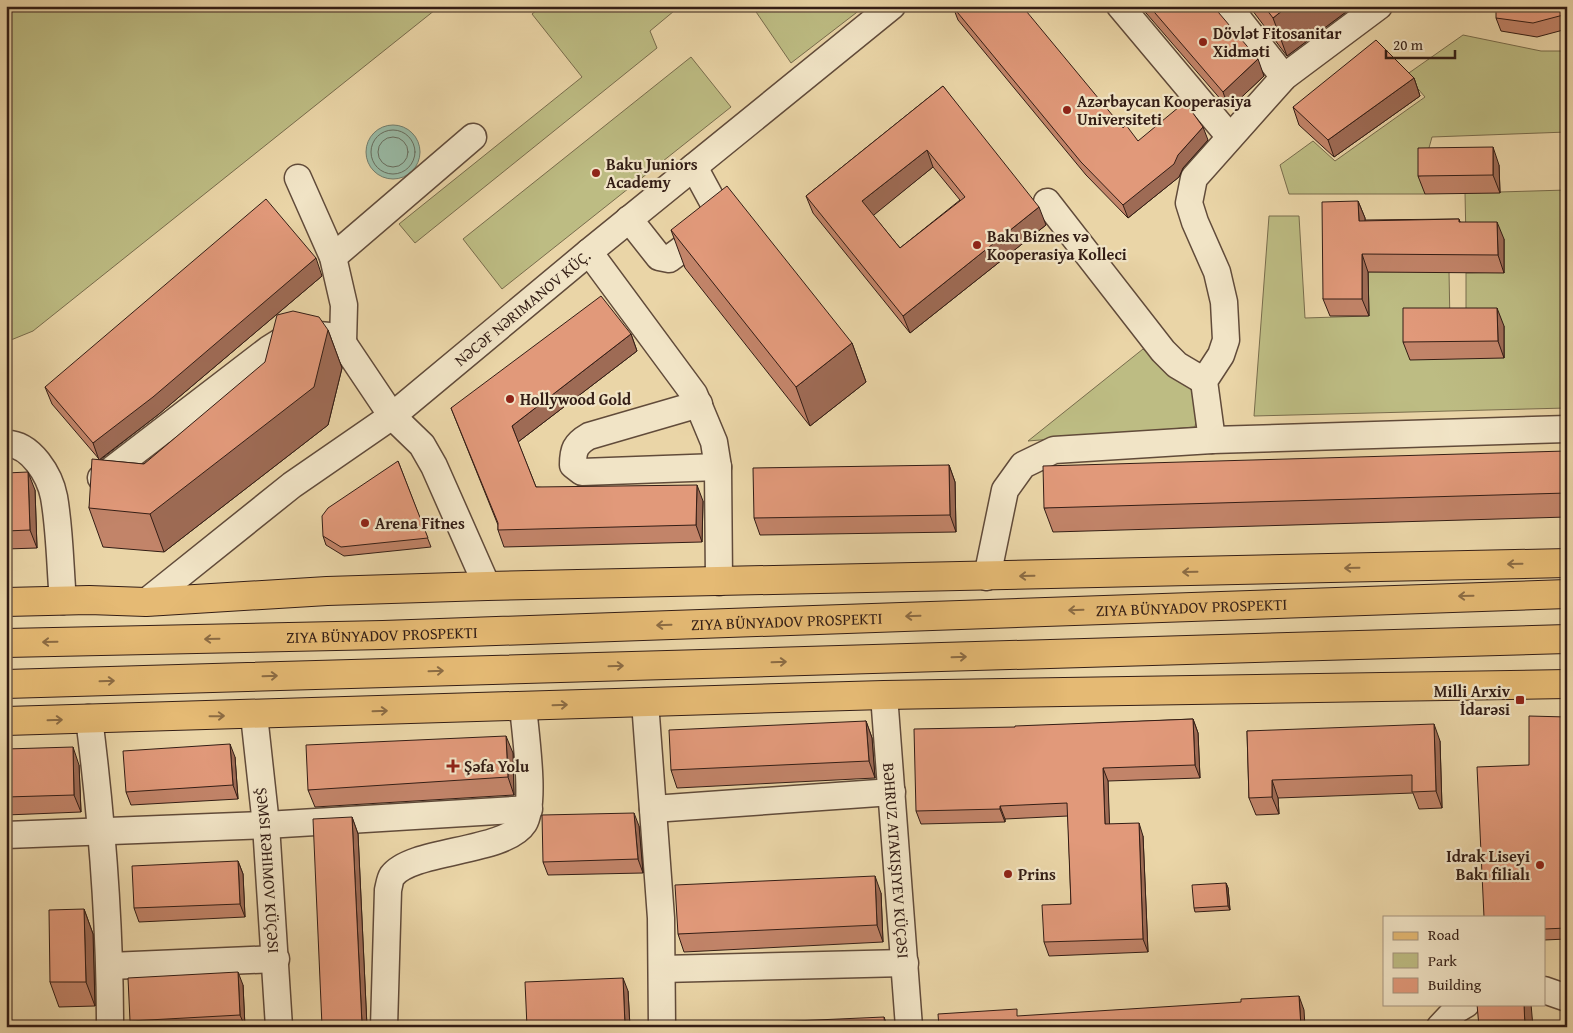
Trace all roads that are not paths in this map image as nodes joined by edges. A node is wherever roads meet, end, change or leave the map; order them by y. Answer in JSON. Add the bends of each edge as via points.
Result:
{"nodes":[{"id":1,"x":892,"y":6,"type":"edge"},
{"id":2,"x":1120,"y":6,"type":"edge"},
{"id":3,"x":1228,"y":6,"type":"edge"},
{"id":4,"x":1379,"y":6,"type":"edge"},
{"id":5,"x":1284,"y":77,"type":"junction"},
{"id":6,"x":473,"y":137,"type":"dead end"},
{"id":7,"x":1230,"y":137,"type":"junction"},
{"id":8,"x":694,"y":167,"type":"junction"},
{"id":9,"x":298,"y":178,"type":"dead end"},
{"id":10,"x":1047,"y":202,"type":"dead end"},
{"id":11,"x":629,"y":219,"type":"junction"},
{"id":12,"x":589,"y":252,"type":"junction"},
{"id":13,"x":333,"y":257,"type":"junction"},
{"id":14,"x":343,"y":344,"type":"junction"},
{"id":15,"x":1204,"y":381,"type":"junction"},
{"id":16,"x":698,"y":404,"type":"junction"},
{"id":17,"x":392,"y":416,"type":"junction"},
{"id":18,"x":1567,"y":429,"type":"edge"},
{"id":19,"x":1212,"y":440,"type":"junction"},
{"id":20,"x":6,"y":444,"type":"edge"},
{"id":21,"x":718,"y":467,"type":"junction"},
{"id":22,"x":102,"y":478,"type":"edge"},
{"id":23,"x":1566,"y":563,"type":"edge"},
{"id":24,"x":987,"y":577,"type":"junction"},
{"id":25,"x":719,"y":582,"type":"junction"},
{"id":26,"x":487,"y":586,"type":"junction"},
{"id":27,"x":1567,"y":594,"type":"edge"},
{"id":28,"x":63,"y":601,"type":"junction"},
{"id":29,"x":6,"y":602,"type":"edge"},
{"id":30,"x":146,"y":602,"type":"junction"},
{"id":31,"x":1567,"y":639,"type":"edge"},
{"id":32,"x":6,"y":643,"type":"edge"},
{"id":33,"x":1560,"y":683,"type":"edge"},
{"id":34,"x":6,"y":684,"type":"edge"},
{"id":35,"x":884,"y":695,"type":"junction"},
{"id":36,"x":645,"y":702,"type":"junction"},
{"id":37,"x":523,"y":706,"type":"junction"},
{"id":38,"x":254,"y":715,"type":"junction"},
{"id":39,"x":89,"y":718,"type":"junction"},
{"id":40,"x":6,"y":721,"type":"edge"},
{"id":41,"x":892,"y":792,"type":"junction"},
{"id":42,"x":653,"y":808,"type":"junction"},
{"id":43,"x":529,"y":809,"type":"junction"},
{"id":44,"x":266,"y":825,"type":"junction"},
{"id":45,"x":101,"y":832,"type":"junction"},
{"id":46,"x":6,"y":835,"type":"edge"},
{"id":47,"x":276,"y":959,"type":"junction"},
{"id":48,"x":905,"y":963,"type":"junction"},
{"id":49,"x":110,"y":966,"type":"junction"},
{"id":50,"x":662,"y":969,"type":"junction"},
{"id":51,"x":1546,"y":991,"type":"edge"},
{"id":52,"x":1567,"y":998,"type":"edge"},
{"id":53,"x":110,"y":1027,"type":"edge"},
{"id":54,"x":279,"y":1027,"type":"edge"},
{"id":55,"x":384,"y":1027,"type":"edge"},
{"id":56,"x":662,"y":1027,"type":"edge"},
{"id":57,"x":909,"y":1027,"type":"edge"}],
"edges":[{"from":1,"to":8,"type":"street","name":"NƏCƏF NƏRIMANOV KÜÇ."},
{"from":2,"to":7,"type":"street"},
{"from":3,"to":5,"type":"street"},
{"from":4,"to":5,"type":"street"},
{"from":5,"to":7,"type":"street"},
{"from":6,"to":13,"type":"street"},
{"from":7,"to":15,"type":"street","via":[[1194,178],[1190,189],[1189,203],[1217,272],[1224,302],[1226,340],[1221,355]]},
{"from":8,"to":11,"type":"street","name":"NƏCƏF NƏRIMANOV KÜÇ."},
{"from":8,"to":11,"type":"street","via":[[720,215],[716,224],[669,259],[664,259]]},
{"from":9,"to":13,"type":"street"},
{"from":10,"to":15,"type":"street","via":[[1164,351],[1177,365]]},
{"from":11,"to":12,"type":"street","name":"NƏCƏF NƏRIMANOV KÜÇ."},
{"from":12,"to":16,"type":"street","via":[[694,394]]},
{"from":12,"to":17,"type":"street","name":"NƏCƏF NƏRIMANOV KÜÇ."},
{"from":13,"to":14,"type":"street","via":[[344,304]]},
{"from":14,"to":17,"type":"street"},
{"from":14,"to":22,"type":"street","via":[[329,336],[308,334],[285,338]]},
{"from":15,"to":19,"type":"street"},
{"from":16,"to":21,"type":"street","via":[[714,442]]},
{"from":16,"to":21,"type":"street","via":[[589,436],[573,450],[573,465],[582,472]]},
{"from":17,"to":26,"type":"street","via":[[422,445],[434,466]]},
{"from":17,"to":30,"type":"street","name":"NƏCƏF NƏRIMANOV KÜÇ.","via":[[292,485]]},
{"from":18,"to":19,"type":"street"},
{"from":19,"to":24,"type":"street","via":[[1054,450],[1023,465],[1005,490]]},
{"from":20,"to":28,"type":"street","via":[[28,452],[44,472],[54,496]]},
{"from":21,"to":25,"type":"street"},
{"from":23,"to":24,"type":"main road","name":"ZIYA BÜNYADOV PROSPEKTI","one_way":true},
{"from":24,"to":25,"type":"main road","name":"ZIYA BÜNYADOV PROSPEKTI"},
{"from":25,"to":26,"type":"main road","name":"ZIYA BÜNYADOV PROSPEKTI"},
{"from":26,"to":30,"type":"main road","name":"ZIYA BÜNYADOV PROSPEKTI","via":[[327,591]]},
{"from":27,"to":32,"type":"main road","name":"ZIYA BÜNYADOV PROSPEKTI","one_way":true,"via":[[383,635]]},
{"from":28,"to":29,"type":"main road","name":"ZIYA BÜNYADOV PROSPEKTI"},
{"from":28,"to":30,"type":"main road","name":"ZIYA BÜNYADOV PROSPEKTI"},
{"from":34,"to":31,"type":"main road","one_way":true},
{"from":33,"to":35,"type":"main road"},
{"from":35,"to":36,"type":"main road"},
{"from":35,"to":41,"type":"street","name":"BƏHRUZ ATAKIŞIYEV KÜÇƏSI"},
{"from":37,"to":36,"type":"main road","one_way":true},
{"from":36,"to":42,"type":"street"},
{"from":38,"to":37,"type":"main road","one_way":true},
{"from":37,"to":43,"type":"street"},
{"from":39,"to":38,"type":"main road","one_way":true},
{"from":38,"to":44,"type":"street","name":"ŞƏMSI RƏHIMOV KÜÇƏSI"},
{"from":40,"to":39,"type":"main road","one_way":true},
{"from":39,"to":45,"type":"street"},
{"from":41,"to":42,"type":"street"},
{"from":41,"to":48,"type":"street","name":"BƏHRUZ ATAKIŞIYEV KÜÇƏSI"},
{"from":42,"to":50,"type":"street"},
{"from":43,"to":44,"type":"street"},
{"from":43,"to":55,"type":"street","via":[[524,823],[510,836],[408,865],[392,876],[388,890]]},
{"from":44,"to":45,"type":"street"},
{"from":44,"to":47,"type":"street","name":"ŞƏMSI RƏHIMOV KÜÇƏSI"},
{"from":45,"to":46,"type":"street"},
{"from":45,"to":49,"type":"street"},
{"from":47,"to":49,"type":"street"},
{"from":47,"to":54,"type":"street","name":"ŞƏMSI RƏHIMOV KÜÇƏSI"},
{"from":48,"to":50,"type":"street"},
{"from":48,"to":57,"type":"street","name":"BƏHRUZ ATAKIŞIYEV KÜÇƏSI"},
{"from":49,"to":53,"type":"street"},
{"from":50,"to":56,"type":"street"},
{"from":51,"to":52,"type":"street"}]}
